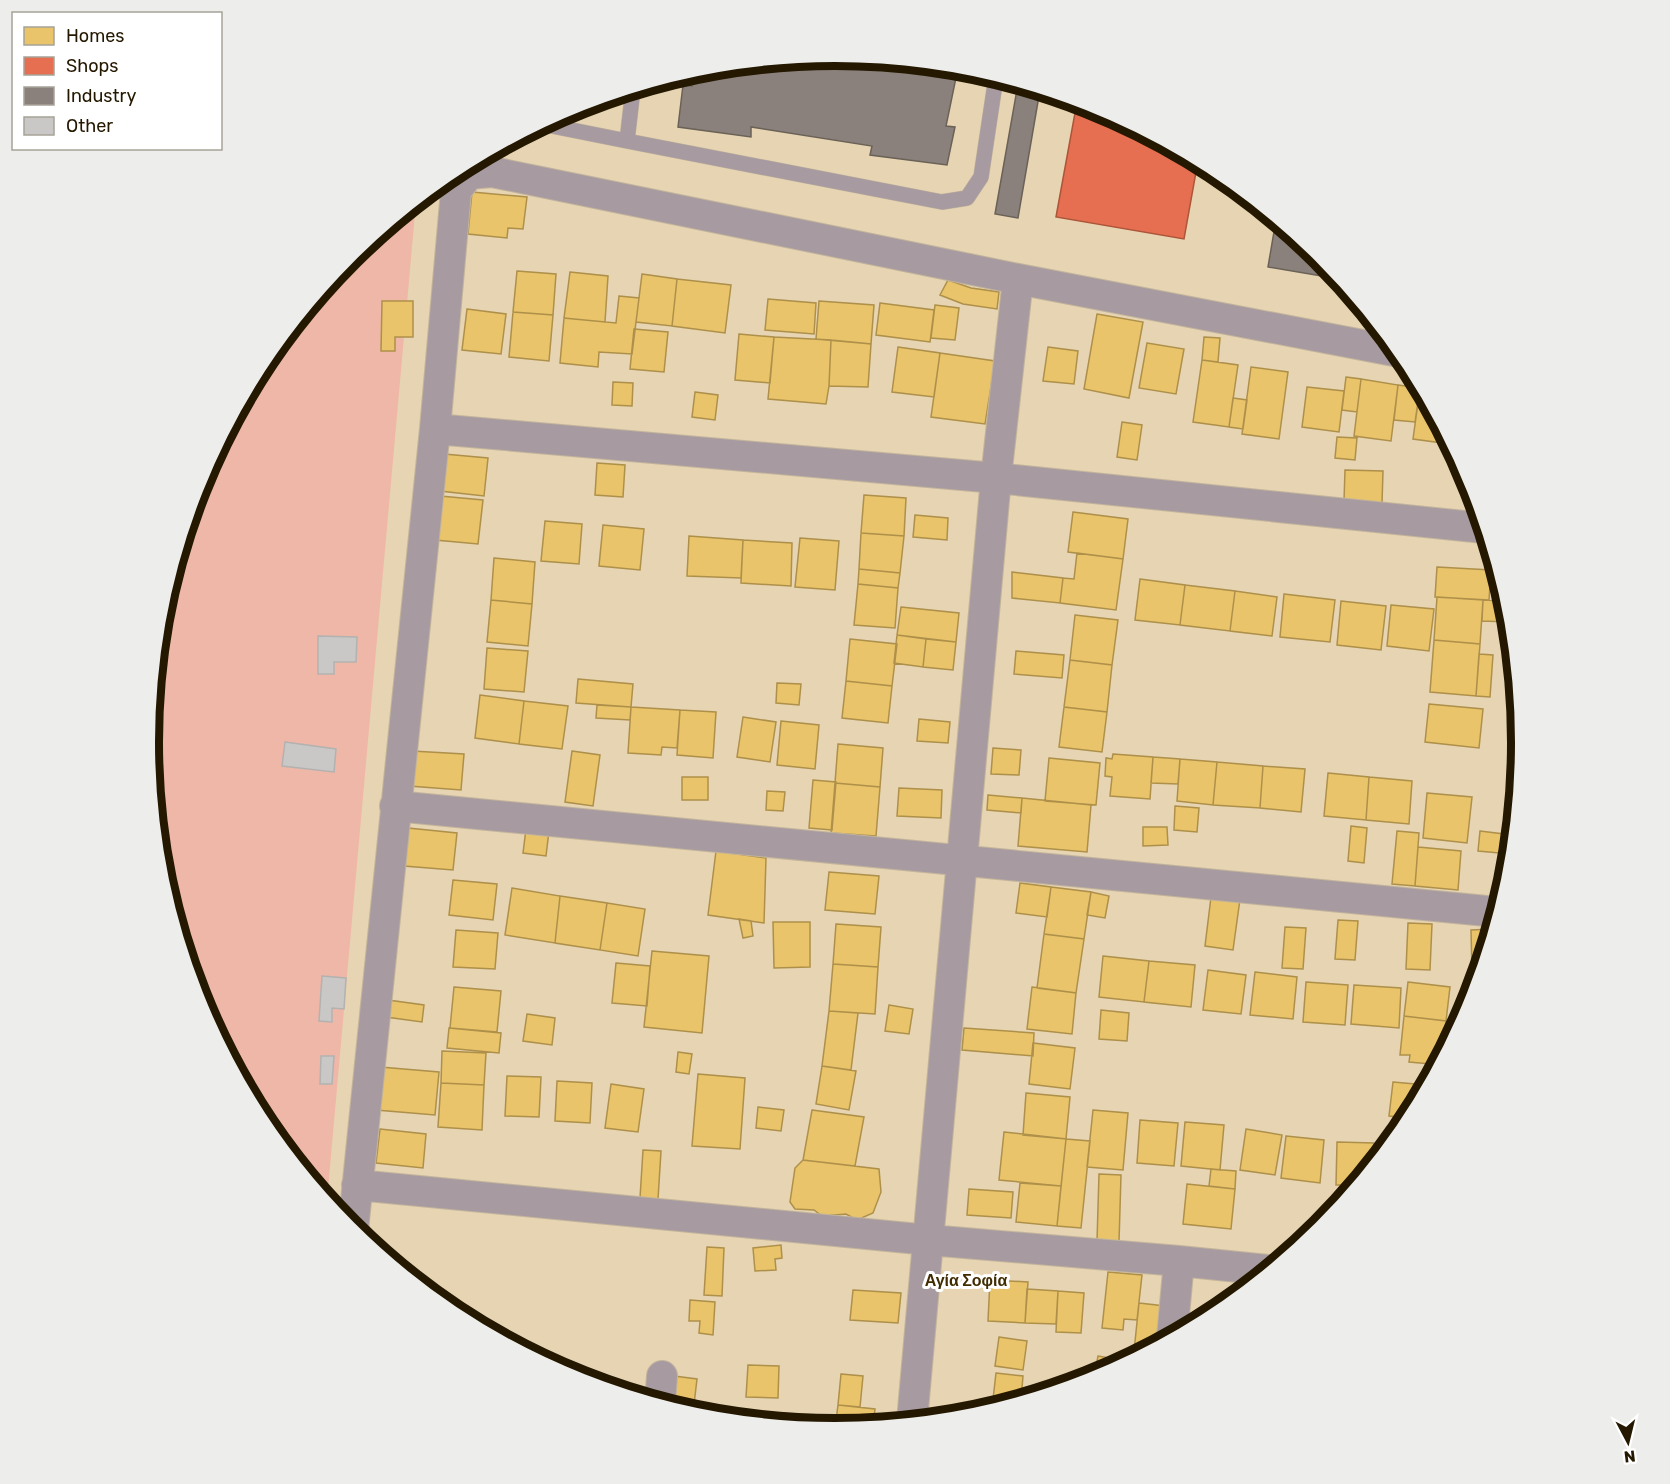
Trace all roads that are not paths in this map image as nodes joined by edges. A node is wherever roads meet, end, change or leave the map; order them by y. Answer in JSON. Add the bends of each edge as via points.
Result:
{"nodes":[{"id":1,"x":995,"y":85,"type":"edge"},
{"id":2,"x":632,"y":98,"type":"edge"},
{"id":3,"x":556,"y":127,"type":"edge"},
{"id":4,"x":627,"y":141,"type":"junction"},
{"id":5,"x":1018,"y":279,"type":"junction"},
{"id":6,"x":1385,"y":349,"type":"edge"},
{"id":7,"x":435,"y":429,"type":"junction"},
{"id":8,"x":996,"y":478,"type":"junction"},
{"id":9,"x":1476,"y":527,"type":"edge"},
{"id":10,"x":395,"y":806,"type":"junction"},
{"id":11,"x":963,"y":861,"type":"junction"},
{"id":12,"x":1489,"y":911,"type":"edge"},
{"id":13,"x":357,"y":1185,"type":"junction"},
{"id":14,"x":354,"y":1217,"type":"edge"},
{"id":15,"x":930,"y":1240,"type":"junction"},
{"id":16,"x":1179,"y":1261,"type":"junction"},
{"id":17,"x":1258,"y":1269,"type":"edge"},
{"id":18,"x":1173,"y":1327,"type":"edge"},
{"id":19,"x":913,"y":1413,"type":"edge"}],
"edges":[{"from":1,"to":4,"type":"lane","via":[[981,177],[967,198],[942,202]]},
{"from":2,"to":4,"type":"lane"},
{"from":3,"to":4,"type":"lane"},
{"from":5,"to":6,"type":"street"},
{"from":5,"to":7,"type":"street","via":[[492,172],[470,174],[456,191]]},
{"from":5,"to":8,"type":"street"},
{"from":7,"to":8,"type":"street"},
{"from":7,"to":10,"type":"street"},
{"from":8,"to":9,"type":"street"},
{"from":8,"to":11,"type":"street"},
{"from":10,"to":11,"type":"street"},
{"from":10,"to":13,"type":"street"},
{"from":11,"to":12,"type":"street"},
{"from":11,"to":15,"type":"street"},
{"from":13,"to":14,"type":"street"},
{"from":13,"to":15,"type":"street"},
{"from":15,"to":16,"type":"street"},
{"from":15,"to":19,"type":"street"},
{"from":16,"to":17,"type":"street"},
{"from":16,"to":18,"type":"street"}]}
